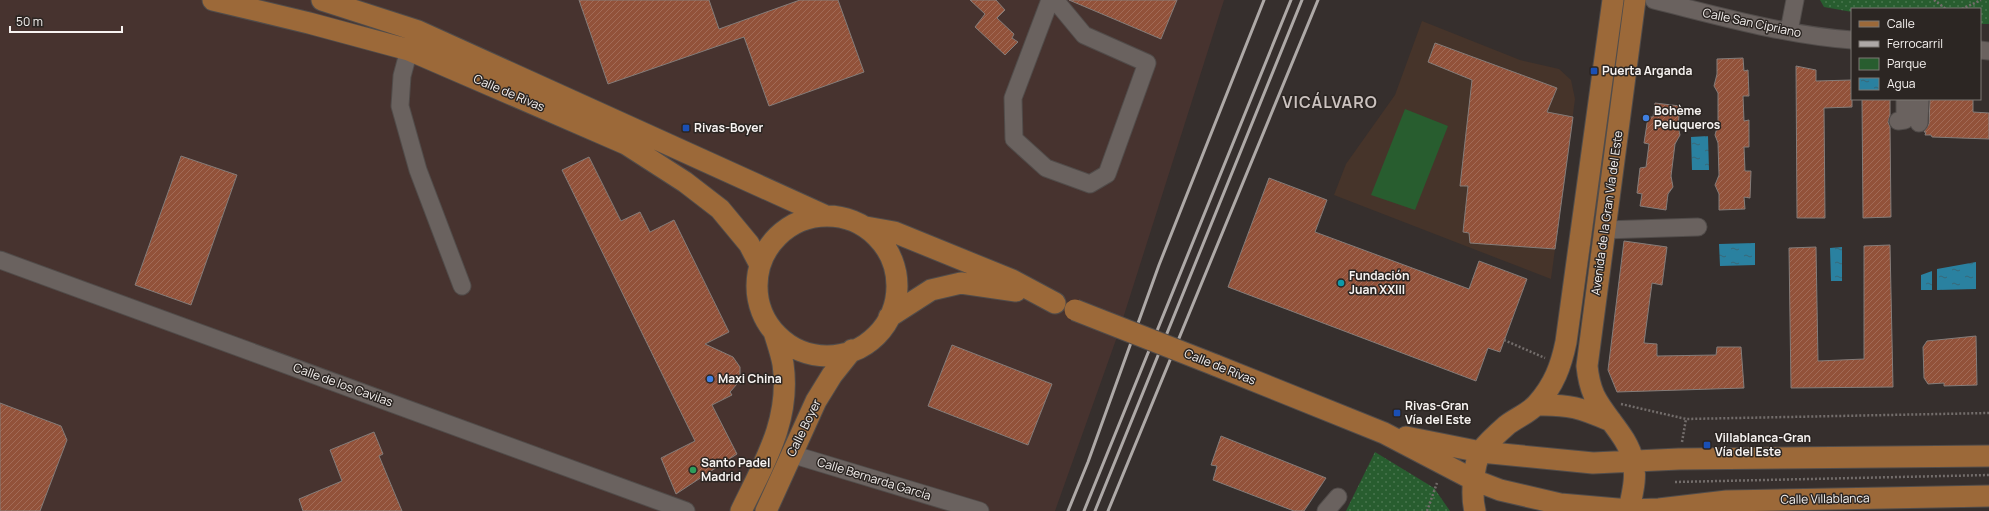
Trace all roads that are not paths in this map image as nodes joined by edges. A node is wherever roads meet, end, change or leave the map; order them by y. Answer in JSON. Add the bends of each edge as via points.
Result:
{"nodes":[{"id":1,"x":213,"y":0,"type":"edge"},
{"id":2,"x":322,"y":0,"type":"edge"},
{"id":3,"x":1050,"y":0,"type":"edge"},
{"id":4,"x":1055,"y":0,"type":"edge"},
{"id":5,"x":1614,"y":0,"type":"edge"},
{"id":6,"x":1635,"y":0,"type":"edge"},
{"id":7,"x":1654,"y":0,"type":"edge"},
{"id":8,"x":1795,"y":0,"type":"edge"},
{"id":9,"x":1789,"y":31,"type":"junction"},
{"id":10,"x":1851,"y":40,"type":"edge"},
{"id":11,"x":409,"y":50,"type":"junction"},
{"id":12,"x":1905,"y":100,"type":"edge"},
{"id":13,"x":1920,"y":100,"type":"edge"},
{"id":14,"x":1898,"y":121,"type":"dead end"},
{"id":15,"x":1920,"y":124,"type":"dead end"},
{"id":16,"x":826,"y":216,"type":"junction"},
{"id":17,"x":866,"y":227,"type":"junction"},
{"id":18,"x":1698,"y":227,"type":"dead end"},
{"id":19,"x":1604,"y":236,"type":"junction"},
{"id":20,"x":1641,"y":239,"type":"dead end"},
{"id":21,"x":0,"y":260,"type":"edge"},
{"id":22,"x":760,"y":265,"type":"junction"},
{"id":23,"x":462,"y":286,"type":"dead end"},
{"id":24,"x":1055,"y":303,"type":"junction"},
{"id":25,"x":889,"y":317,"type":"junction"},
{"id":26,"x":774,"y":332,"type":"junction"},
{"id":27,"x":852,"y":350,"type":"junction"},
{"id":28,"x":1536,"y":405,"type":"junction"},
{"id":29,"x":1613,"y":412,"type":"junction"},
{"id":30,"x":1384,"y":433,"type":"junction"},
{"id":31,"x":1481,"y":452,"type":"junction"},
{"id":32,"x":791,"y":454,"type":"junction"},
{"id":33,"x":1989,"y":456,"type":"edge"},
{"id":34,"x":1633,"y":460,"type":"junction"},
{"id":35,"x":1474,"y":480,"type":"junction"},
{"id":36,"x":1989,"y":496,"type":"edge"},
{"id":37,"x":1338,"y":497,"type":"dead end"},
{"id":38,"x":1908,"y":504,"type":"edge"},
{"id":39,"x":1629,"y":510,"type":"edge"},
{"id":40,"x":686,"y":511,"type":"edge"},
{"id":41,"x":741,"y":511,"type":"edge"},
{"id":42,"x":766,"y":511,"type":"edge"},
{"id":43,"x":980,"y":511,"type":"edge"},
{"id":44,"x":1326,"y":511,"type":"edge"},
{"id":45,"x":1475,"y":511,"type":"edge"}],
"edges":[{"from":1,"to":11,"type":"main road","name":"Calle de Rivas"},
{"from":2,"to":16,"type":"main road","name":"Calle de Rivas","via":[[418,31]]},
{"from":3,"to":4,"type":"street","via":[[1013,98],[1014,139],[1046,168],[1090,184],[1107,174],[1147,63],[1084,35]]},
{"from":5,"to":28,"type":"main road","name":"Avenida de la Gran Vía del Este","via":[[1566,342],[1561,366],[1552,385]]},
{"from":6,"to":19,"type":"main road","name":"Avenida de la Gran Vía del Este"},
{"from":7,"to":9,"type":"street","name":"Calle San Cipriano"},
{"from":8,"to":9,"type":"street"},
{"from":9,"to":10,"type":"street","name":"Calle San Cipriano"},
{"from":11,"to":22,"type":"main road","name":"Calle de Rivas","via":[[618,140],[651,159],[720,209],[749,244]]},
{"from":11,"to":23,"type":"street","via":[[402,76],[400,106],[418,170]]},
{"from":12,"to":14,"type":"street","via":[[1905,120]]},
{"from":13,"to":15,"type":"street"},
{"from":16,"to":17,"type":"main road","via":[[847,219]]},
{"from":16,"to":22,"type":"main road","via":[[805,220],[785,230],[770,245]]},
{"from":17,"to":24,"type":"main road","name":"Calle de Rivas","via":[[894,232],[1012,280]]},
{"from":17,"to":25,"type":"main road","via":[[884,245],[894,268],[896,293]]},
{"from":18,"to":19,"type":"street"},
{"from":19,"to":20,"type":"street"},
{"from":19,"to":29,"type":"main road","name":"Avenida de la Gran Vía del Este","via":[[1587,366],[1594,396]]},
{"from":21,"to":40,"type":"street","name":"Calle de los Cavilas"},
{"from":22,"to":26,"type":"main road","via":[[757,276],[758,300],[764,317]]},
{"from":24,"to":25,"type":"main road","name":"Calle de Rivas","via":[[1008,289],[960,282],[931,290]]},
{"from":24,"to":30,"type":"main road","name":"Calle de Rivas","bridge":true},
{"from":25,"to":27,"type":"main road","via":[[874,337]]},
{"from":26,"to":27,"type":"main road","via":[[795,348],[813,354],[833,355]]},
{"from":26,"to":41,"type":"main road","name":"Calle Boyer","via":[[783,364],[785,391],[782,418],[776,438]]},
{"from":27,"to":32,"type":"main road","name":"Calle Boyer","via":[[816,401]]},
{"from":28,"to":29,"type":"main road","name":"Avenida de la Gran Vía del Este"},
{"from":28,"to":31,"type":"main road","name":"Avenida de la Gran Vía del Este","via":[[1507,425]]},
{"from":29,"to":34,"type":"main road","name":"Avenida de la Gran Vía del Este"},
{"from":30,"to":31,"type":"main road","name":"Calle de Rivas"},
{"from":30,"to":35,"type":"main road","name":"Calle de Rivas"},
{"from":31,"to":34,"type":"main road","via":[[1593,463]]},
{"from":31,"to":35,"type":"main road","name":"Avenida de la Gran Vía del Este"},
{"from":32,"to":42,"type":"main road","name":"Calle Boyer"},
{"from":32,"to":43,"type":"street","name":"Calle Bernarda García"},
{"from":33,"to":34,"type":"main road"},
{"from":34,"to":39,"type":"main road","name":"Avenida de la Gran Vía del Este","via":[[1635,478]]},
{"from":35,"to":39,"type":"main road","name":"Calle Villablanca","via":[[1500,490],[1560,504]]},
{"from":35,"to":45,"type":"main road","name":"Avenida de la Gran Vía del Este","via":[[1472,499]]},
{"from":36,"to":38,"type":"main road","name":"Calle Villablanca"},
{"from":37,"to":44,"type":"street"},
{"from":38,"to":39,"type":"main road","name":"Calle Villablanca","via":[[1727,501],[1666,509]]}]}
